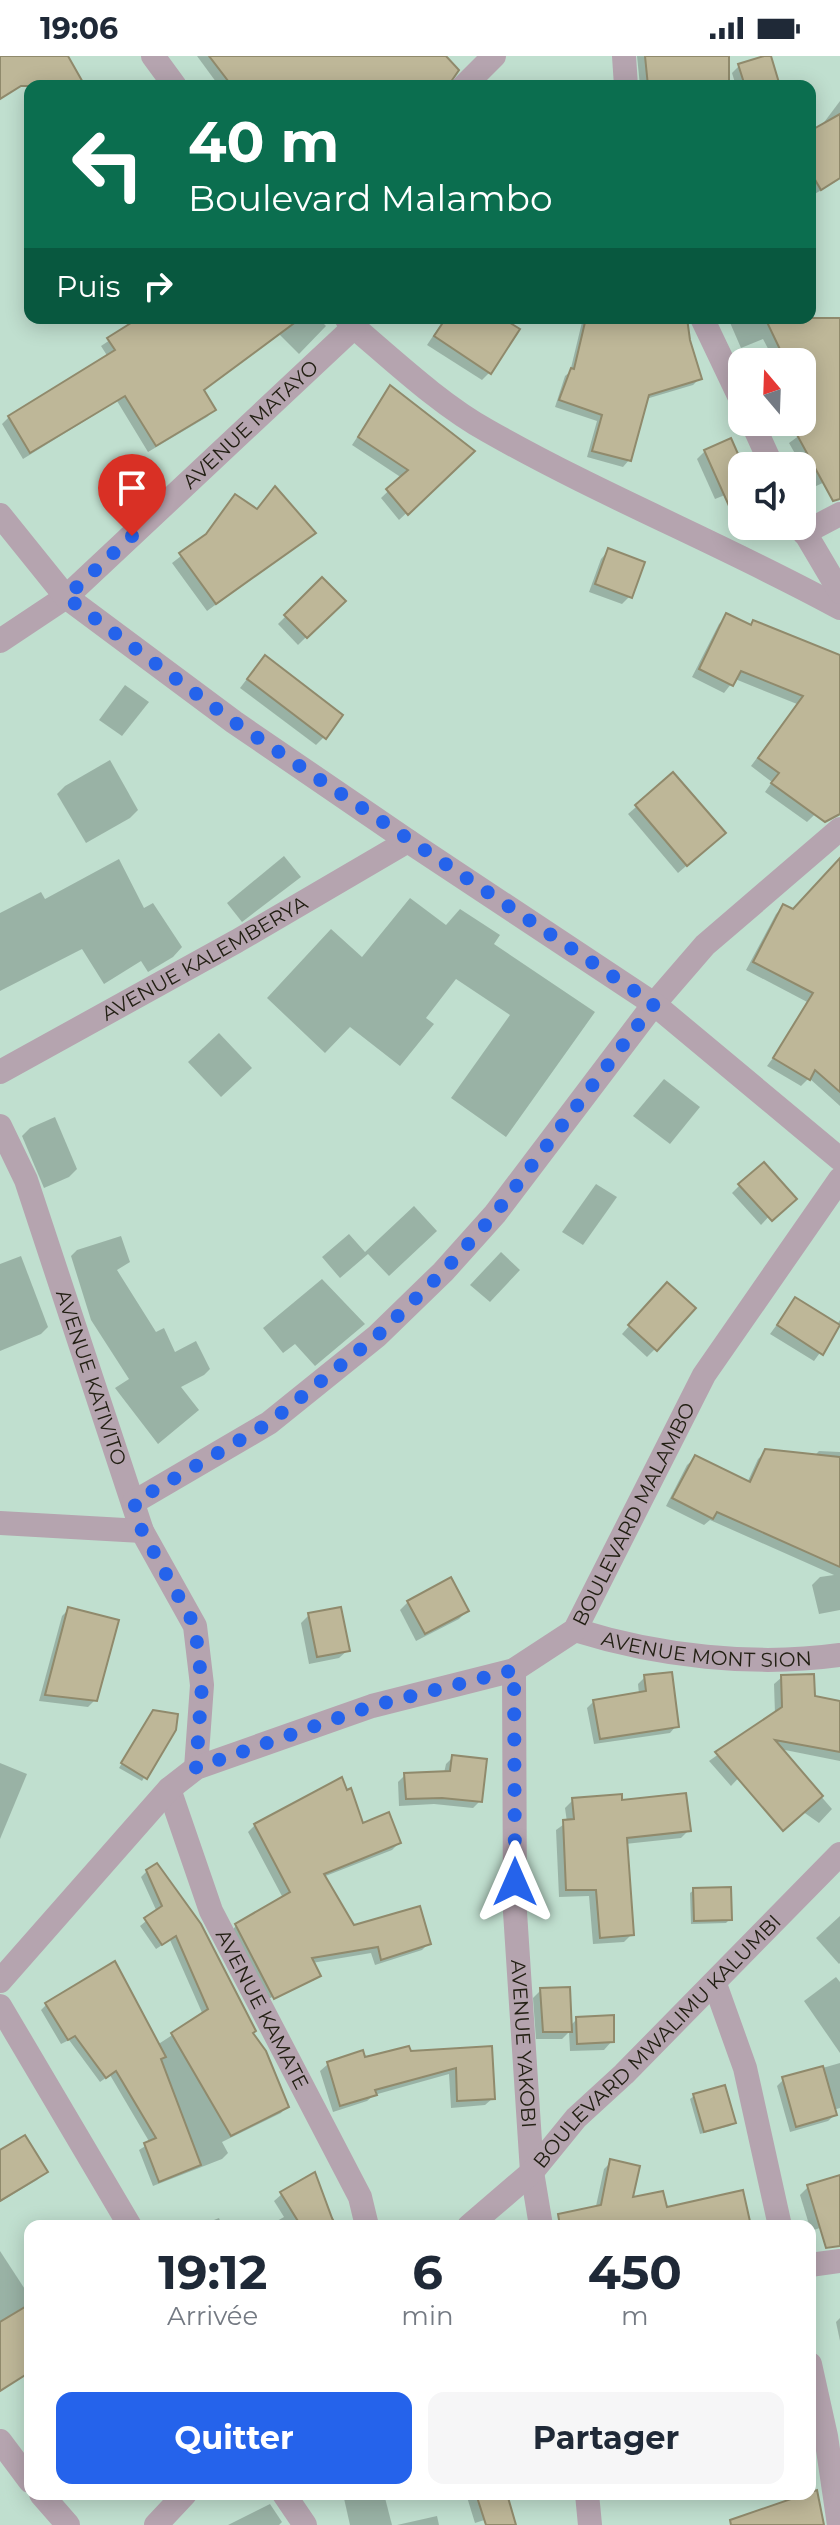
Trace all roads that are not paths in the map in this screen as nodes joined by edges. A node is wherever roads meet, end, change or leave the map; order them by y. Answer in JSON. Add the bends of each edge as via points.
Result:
{"nodes":[{"id":1,"x":153,"y":56,"type":"edge"},
{"id":2,"x":494,"y":56,"type":"edge"},
{"id":3,"x":624,"y":56,"type":"edge"},
{"id":4,"x":171,"y":80,"type":"edge"},
{"id":5,"x":470,"y":80,"type":"edge"},
{"id":6,"x":626,"y":80,"type":"edge"},
{"id":7,"x":349,"y":324,"type":"edge"},
{"id":8,"x":351,"y":324,"type":"edge"},
{"id":9,"x":705,"y":324,"type":"edge"},
{"id":10,"x":728,"y":373,"type":"edge"},
{"id":11,"x":840,"y":514,"type":"edge"},
{"id":12,"x":0,"y":515,"type":"edge"},
{"id":13,"x":816,"y":524,"type":"edge"},
{"id":14,"x":808,"y":540,"type":"edge"},
{"id":15,"x":840,"y":592,"type":"edge"},
{"id":16,"x":66,"y":597,"type":"junction"},
{"id":17,"x":840,"y":608,"type":"edge"},
{"id":18,"x":0,"y":641,"type":"edge"},
{"id":19,"x":840,"y":829,"type":"edge"},
{"id":20,"x":408,"y":841,"type":"junction"},
{"id":21,"x":654,"y":1004,"type":"junction"},
{"id":22,"x":0,"y":1072,"type":"edge"},
{"id":23,"x":0,"y":1126,"type":"edge"},
{"id":24,"x":840,"y":1159,"type":"edge"},
{"id":25,"x":840,"y":1179,"type":"edge"},
{"id":26,"x":134,"y":1502,"type":"junction"},
{"id":27,"x":0,"y":1523,"type":"edge"},
{"id":28,"x":142,"y":1531,"type":"junction"},
{"id":29,"x":575,"y":1630,"type":"junction"},
{"id":30,"x":840,"y":1655,"type":"edge"},
{"id":31,"x":514,"y":1670,"type":"junction"},
{"id":32,"x":196,"y":1768,"type":"junction"},
{"id":33,"x":169,"y":1789,"type":"junction"},
{"id":34,"x":838,"y":1860,"type":"edge"},
{"id":35,"x":0,"y":1981,"type":"edge"},
{"id":36,"x":715,"y":1984,"type":"junction"},
{"id":37,"x":0,"y":2006,"type":"edge"},
{"id":38,"x":532,"y":2172,"type":"junction"},
{"id":39,"x":126,"y":2220,"type":"edge"},
{"id":40,"x":366,"y":2220,"type":"edge"},
{"id":41,"x":476,"y":2220,"type":"edge"},
{"id":42,"x":540,"y":2220,"type":"edge"},
{"id":43,"x":779,"y":2220,"type":"edge"},
{"id":44,"x":840,"y":2261,"type":"edge"},
{"id":45,"x":816,"y":2264,"type":"edge"},
{"id":46,"x":816,"y":2391,"type":"edge"},
{"id":47,"x":0,"y":2441,"type":"edge"},
{"id":48,"x":24,"y":2473,"type":"edge"},
{"id":49,"x":46,"y":2500,"type":"edge"},
{"id":50,"x":179,"y":2500,"type":"edge"},
{"id":51,"x":288,"y":2500,"type":"edge"},
{"id":52,"x":588,"y":2500,"type":"edge"},
{"id":53,"x":68,"y":2525,"type":"edge"},
{"id":54,"x":156,"y":2525,"type":"edge"},
{"id":55,"x":305,"y":2525,"type":"edge"},
{"id":56,"x":590,"y":2525,"type":"edge"},
{"id":57,"x":839,"y":2525,"type":"edge"}],
"edges":[{"from":1,"to":4,"type":"street"},
{"from":2,"to":5,"type":"street"},
{"from":3,"to":6,"type":"street"},
{"from":7,"to":16,"type":"street","name":"AVENUE MATAYO"},
{"from":8,"to":17,"type":"street","via":[[485,430]]},
{"from":9,"to":10,"type":"street"},
{"from":11,"to":13,"type":"street"},
{"from":12,"to":16,"type":"street"},
{"from":14,"to":15,"type":"street"},
{"from":16,"to":18,"type":"street","name":"AVENUE MATAYO"},
{"from":16,"to":20,"type":"street","via":[[234,722]]},
{"from":19,"to":21,"type":"street","via":[[705,945]]},
{"from":20,"to":21,"type":"street"},
{"from":20,"to":22,"type":"street","name":"AVENUE KALEMBERYA"},
{"from":21,"to":24,"type":"street"},
{"from":21,"to":26,"type":"street","via":[[495,1214],[377,1336],[269,1423]]},
{"from":23,"to":26,"type":"street","name":"AVENUE KATIVITO","via":[[26,1180]]},
{"from":25,"to":29,"type":"street","name":"BOULEVARD MALAMBO","via":[[704,1375]]},
{"from":26,"to":28,"type":"street","name":"AVENUE KATIVITO"},
{"from":27,"to":28,"type":"street"},
{"from":28,"to":32,"type":"street","name":"AVENUE KATIVITO","via":[[195,1626],[202,1685]]},
{"from":29,"to":30,"type":"street","name":"AVENUE MONT SION","via":[[718,1660]]},
{"from":29,"to":31,"type":"street","name":"BOULEVARD MALAMBO"},
{"from":31,"to":32,"type":"street","name":"BOULEVARD MALAMBO","via":[[372,1706]]},
{"from":31,"to":38,"type":"street","name":"AVENUE YAKOBI","via":[[515,1912]]},
{"from":32,"to":33,"type":"street","name":"BOULEVARD MALAMBO"},
{"from":33,"to":35,"type":"street","name":"BOULEVARD MALAMBO"},
{"from":33,"to":40,"type":"street","name":"AVENUE KAMATE","via":[[211,1911],[360,2197]]},
{"from":34,"to":36,"type":"street","name":"BOULEVARD MWALIMU KALUMBI"},
{"from":36,"to":38,"type":"street","name":"BOULEVARD MWALIMU KALUMBI","via":[[576,2118]]},
{"from":36,"to":43,"type":"street","via":[[745,2068]]},
{"from":37,"to":39,"type":"street"},
{"from":38,"to":41,"type":"street","name":"BOULEVARD MWALIMU KALUMBI"},
{"from":38,"to":42,"type":"street","name":"AVENUE YAKOBI"},
{"from":44,"to":45,"type":"street"},
{"from":46,"to":57,"type":"street"},
{"from":47,"to":48,"type":"street"},
{"from":49,"to":53,"type":"street"},
{"from":50,"to":54,"type":"street"},
{"from":51,"to":55,"type":"street"},
{"from":52,"to":56,"type":"street"}]}
